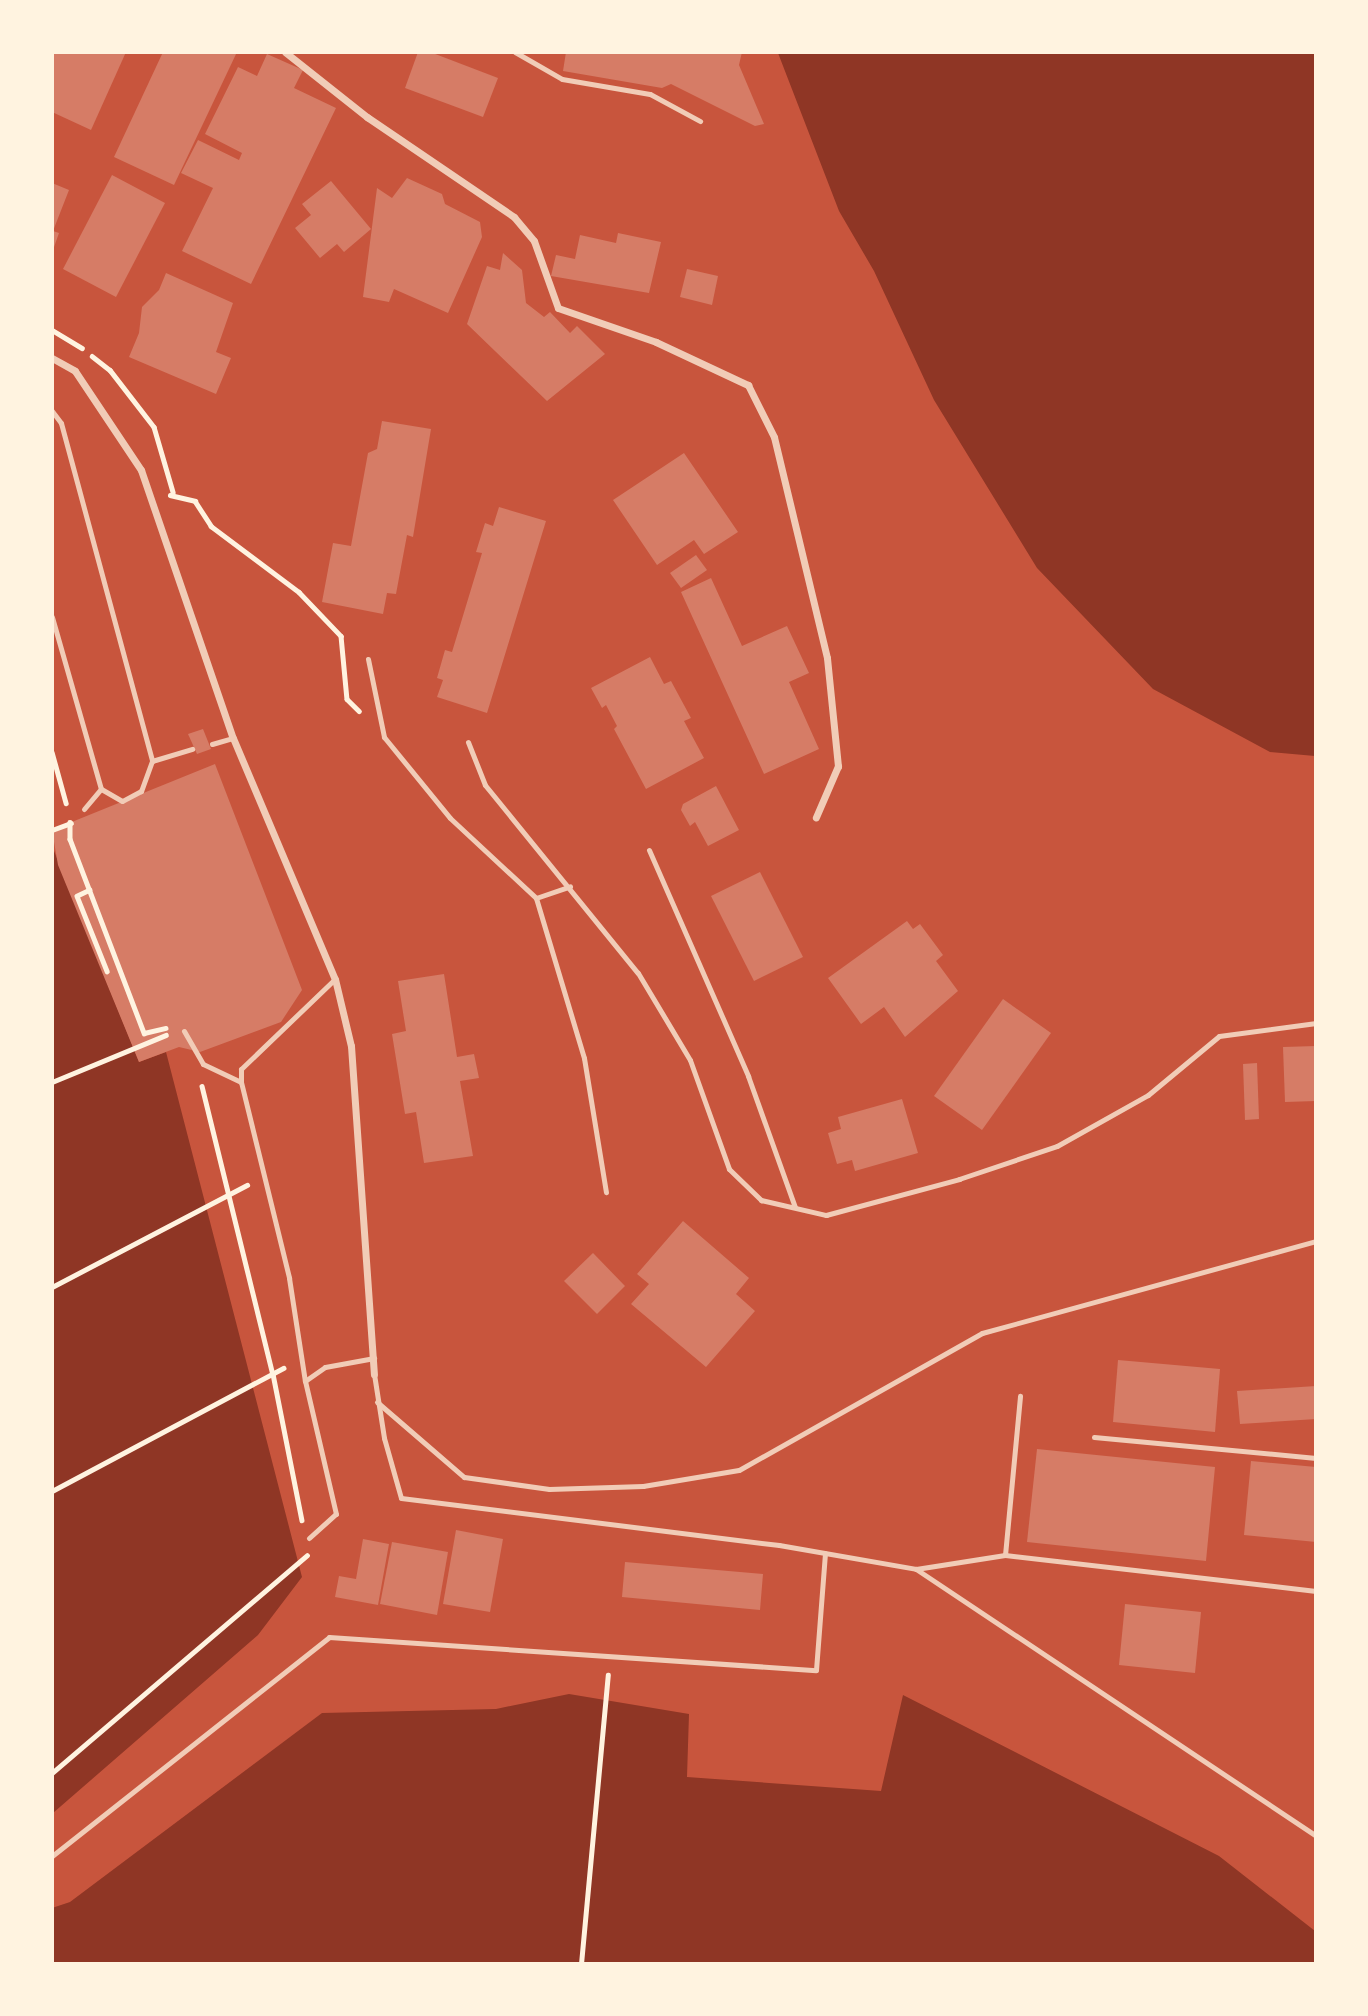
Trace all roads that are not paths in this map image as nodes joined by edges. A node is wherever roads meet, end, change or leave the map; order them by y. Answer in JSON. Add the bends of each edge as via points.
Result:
{"nodes":[{"id":1,"x":285,"y":52,"type":"edge"},
{"id":2,"x":515,"y":52,"type":"edge"},
{"id":3,"x":700,"y":121,"type":"dead end"},
{"id":4,"x":52,"y":358,"type":"edge"},
{"id":5,"x":52,"y":411,"type":"edge"},
{"id":6,"x":52,"y":617,"type":"edge"},
{"id":7,"x":368,"y":659,"type":"dead end"},
{"id":8,"x":233,"y":738,"type":"junction"},
{"id":9,"x":468,"y":742,"type":"dead end"},
{"id":10,"x":212,"y":744,"type":"dead end"},
{"id":11,"x":192,"y":749,"type":"dead end"},
{"id":12,"x":152,"y":761,"type":"junction"},
{"id":13,"x":101,"y":789,"type":"junction"},
{"id":14,"x":84,"y":809,"type":"dead end"},
{"id":15,"x":816,"y":817,"type":"dead end"},
{"id":16,"x":649,"y":850,"type":"dead end"},
{"id":17,"x":570,"y":886,"type":"junction"},
{"id":18,"x":536,"y":898,"type":"junction"},
{"id":19,"x":335,"y":979,"type":"junction"},
{"id":20,"x":1315,"y":1023,"type":"edge"},
{"id":21,"x":184,"y":1031,"type":"dead end"},
{"id":22,"x":241,"y":1082,"type":"junction"},
{"id":23,"x":606,"y":1192,"type":"dead end"},
{"id":24,"x":794,"y":1207,"type":"junction"},
{"id":25,"x":1315,"y":1241,"type":"edge"},
{"id":26,"x":374,"y":1358,"type":"junction"},
{"id":27,"x":374,"y":1374,"type":"joint"},
{"id":28,"x":305,"y":1381,"type":"junction"},
{"id":29,"x":1020,"y":1396,"type":"dead end"},
{"id":30,"x":377,"y":1402,"type":"junction"},
{"id":31,"x":1094,"y":1437,"type":"dead end"},
{"id":32,"x":1315,"y":1458,"type":"edge"},
{"id":33,"x":309,"y":1538,"type":"road end"},
{"id":34,"x":825,"y":1553,"type":"junction"},
{"id":35,"x":1005,"y":1555,"type":"junction"},
{"id":36,"x":916,"y":1569,"type":"junction"},
{"id":37,"x":1315,"y":1591,"type":"edge"},
{"id":38,"x":1315,"y":1836,"type":"edge"},
{"id":39,"x":52,"y":1856,"type":"edge"}],
"edges":[{"from":1,"to":15,"type":"street","via":[[367,117],[514,217],[534,241],[558,308],[656,342],[748,385],[774,437],[827,659],[838,766]]},
{"from":2,"to":3,"type":"lane","via":[[562,79],[650,94]]},
{"from":4,"to":8,"type":"street","via":[[75,371],[141,470]]},
{"from":5,"to":12,"type":"lane","via":[[61,423]]},
{"from":6,"to":13,"type":"lane"},
{"from":7,"to":18,"type":"lane","via":[[384,737],[450,818]]},
{"from":8,"to":10,"type":"lane"},
{"from":8,"to":19,"type":"street"},
{"from":9,"to":17,"type":"lane","via":[[485,785]]},
{"from":11,"to":12,"type":"lane"},
{"from":12,"to":13,"type":"lane","via":[[141,792],[122,801]]},
{"from":13,"to":14,"type":"lane"},
{"from":16,"to":24,"type":"lane","via":[[748,1076]]},
{"from":17,"to":18,"type":"lane"},
{"from":17,"to":24,"type":"lane","via":[[638,973],[690,1060],[729,1169],[761,1200]]},
{"from":18,"to":23,"type":"lane","via":[[584,1058]]},
{"from":19,"to":22,"type":"lane","via":[[241,1069]]},
{"from":19,"to":26,"type":"street","via":[[352,1059],[360,1217]]},
{"from":20,"to":24,"type":"lane","via":[[1219,1036],[1148,1095],[1057,1146],[826,1214]]},
{"from":21,"to":22,"type":"lane","via":[[203,1064]]},
{"from":22,"to":28,"type":"lane","via":[[289,1278]]},
{"from":25,"to":30,"type":"lane","via":[[982,1333],[739,1470],[643,1486],[548,1489],[464,1477]]},
{"from":26,"to":27,"type":"street"},
{"from":26,"to":28,"type":"lane","via":[[325,1367]]},
{"from":27,"to":30,"type":"lane"},
{"from":28,"to":33,"type":"lane","via":[[336,1514]]},
{"from":29,"to":35,"type":"lane"},
{"from":30,"to":34,"type":"lane","via":[[401,1498]]},
{"from":31,"to":32,"type":"lane"},
{"from":34,"to":36,"type":"lane"},
{"from":34,"to":39,"type":"lane","via":[[816,1671],[329,1637]]},
{"from":35,"to":36,"type":"lane"},
{"from":35,"to":37,"type":"lane"},
{"from":36,"to":38,"type":"lane"}]}
